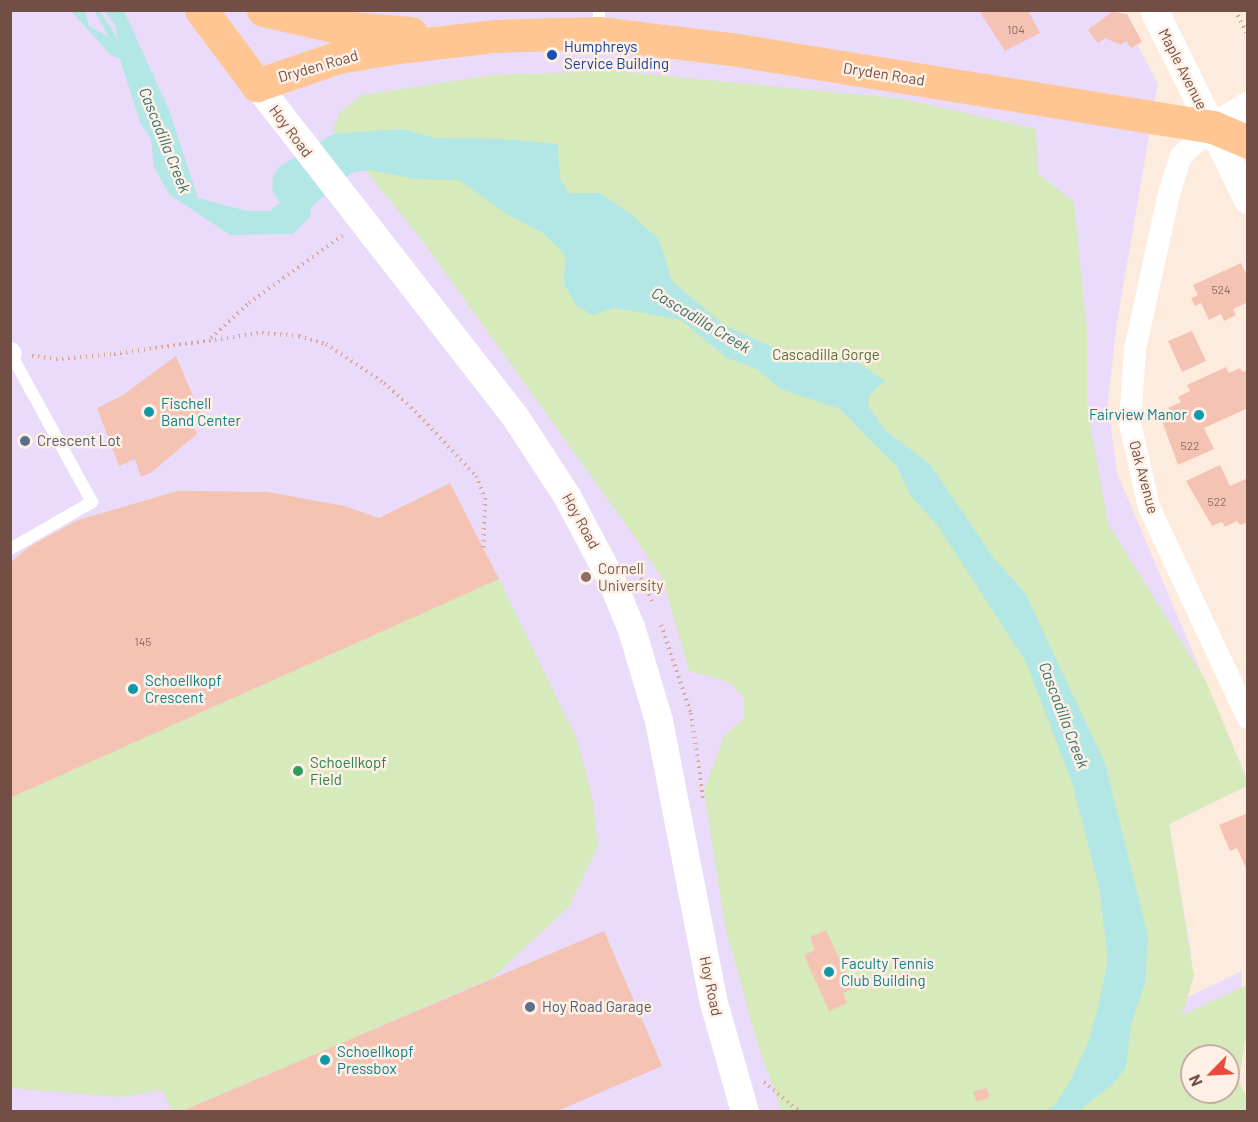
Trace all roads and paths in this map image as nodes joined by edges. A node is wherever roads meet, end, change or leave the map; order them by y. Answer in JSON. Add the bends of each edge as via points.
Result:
{"nodes":[{"id":1,"x":201,"y":10,"type":"edge"},
{"id":2,"x":263,"y":10,"type":"edge"},
{"id":3,"x":1154,"y":10,"type":"edge"},
{"id":4,"x":1235,"y":10,"type":"edge"},
{"id":5,"x":1248,"y":19,"type":"edge"},
{"id":6,"x":598,"y":22,"type":"edge"},
{"id":7,"x":1241,"y":23,"type":"junction"},
{"id":8,"x":1248,"y":36,"type":"edge"},
{"id":9,"x":473,"y":37,"type":"junction"},
{"id":10,"x":257,"y":85,"type":"junction"},
{"id":11,"x":1248,"y":106,"type":"edge"},
{"id":12,"x":1213,"y":127,"type":"junction"},
{"id":13,"x":1248,"y":142,"type":"edge"},
{"id":14,"x":1248,"y":200,"type":"edge"},
{"id":15,"x":352,"y":225,"type":"junction"},
{"id":16,"x":210,"y":339,"type":"junction"},
{"id":17,"x":11,"y":354,"type":"edge"},
{"id":18,"x":483,"y":548,"type":"dead end"},
{"id":19,"x":10,"y":549,"type":"edge"},
{"id":20,"x":1248,"y":718,"type":"edge"},
{"id":21,"x":755,"y":1078,"type":"dead end"},
{"id":22,"x":745,"y":1112,"type":"edge"},
{"id":23,"x":800,"y":1112,"type":"edge"}],
"edges":[{"from":1,"to":10,"type":"main road"},
{"from":2,"to":9,"type":"main road","name":"Dryden Road","via":[[338,27]]},
{"from":3,"to":12,"type":"street","name":"Maple Avenue"},
{"from":4,"to":7,"type":"path"},
{"from":5,"to":7,"type":"path"},
{"from":6,"to":9,"type":"main road","name":"Dryden Road"},
{"from":6,"to":12,"type":"main road","name":"Dryden Road","via":[[731,49]]},
{"from":7,"to":8,"type":"path"},
{"from":9,"to":10,"type":"main road","name":"Dryden Road","via":[[339,57]]},
{"from":10,"to":15,"type":"street","name":"Hoy Road"},
{"from":11,"to":12,"type":"street"},
{"from":12,"to":13,"type":"main road","name":"Dryden Road"},
{"from":12,"to":14,"type":"street"},
{"from":12,"to":20,"type":"street","name":"Oak Avenue","via":[[1181,156],[1170,189],[1135,350],[1130,423],[1149,507]]},
{"from":15,"to":16,"type":"path","via":[[249,303]]},
{"from":15,"to":22,"type":"street","name":"Hoy Road","via":[[533,442],[611,579],[659,721],[714,1003]]},
{"from":16,"to":17,"type":"path","via":[[56,358]]},
{"from":16,"to":18,"type":"path","via":[[262,333],[299,336],[326,344],[384,383],[433,428],[476,476],[485,498]]},
{"from":17,"to":19,"type":"lane","via":[[92,502]]},
{"from":21,"to":23,"type":"path","via":[[772,1086]]}]}
